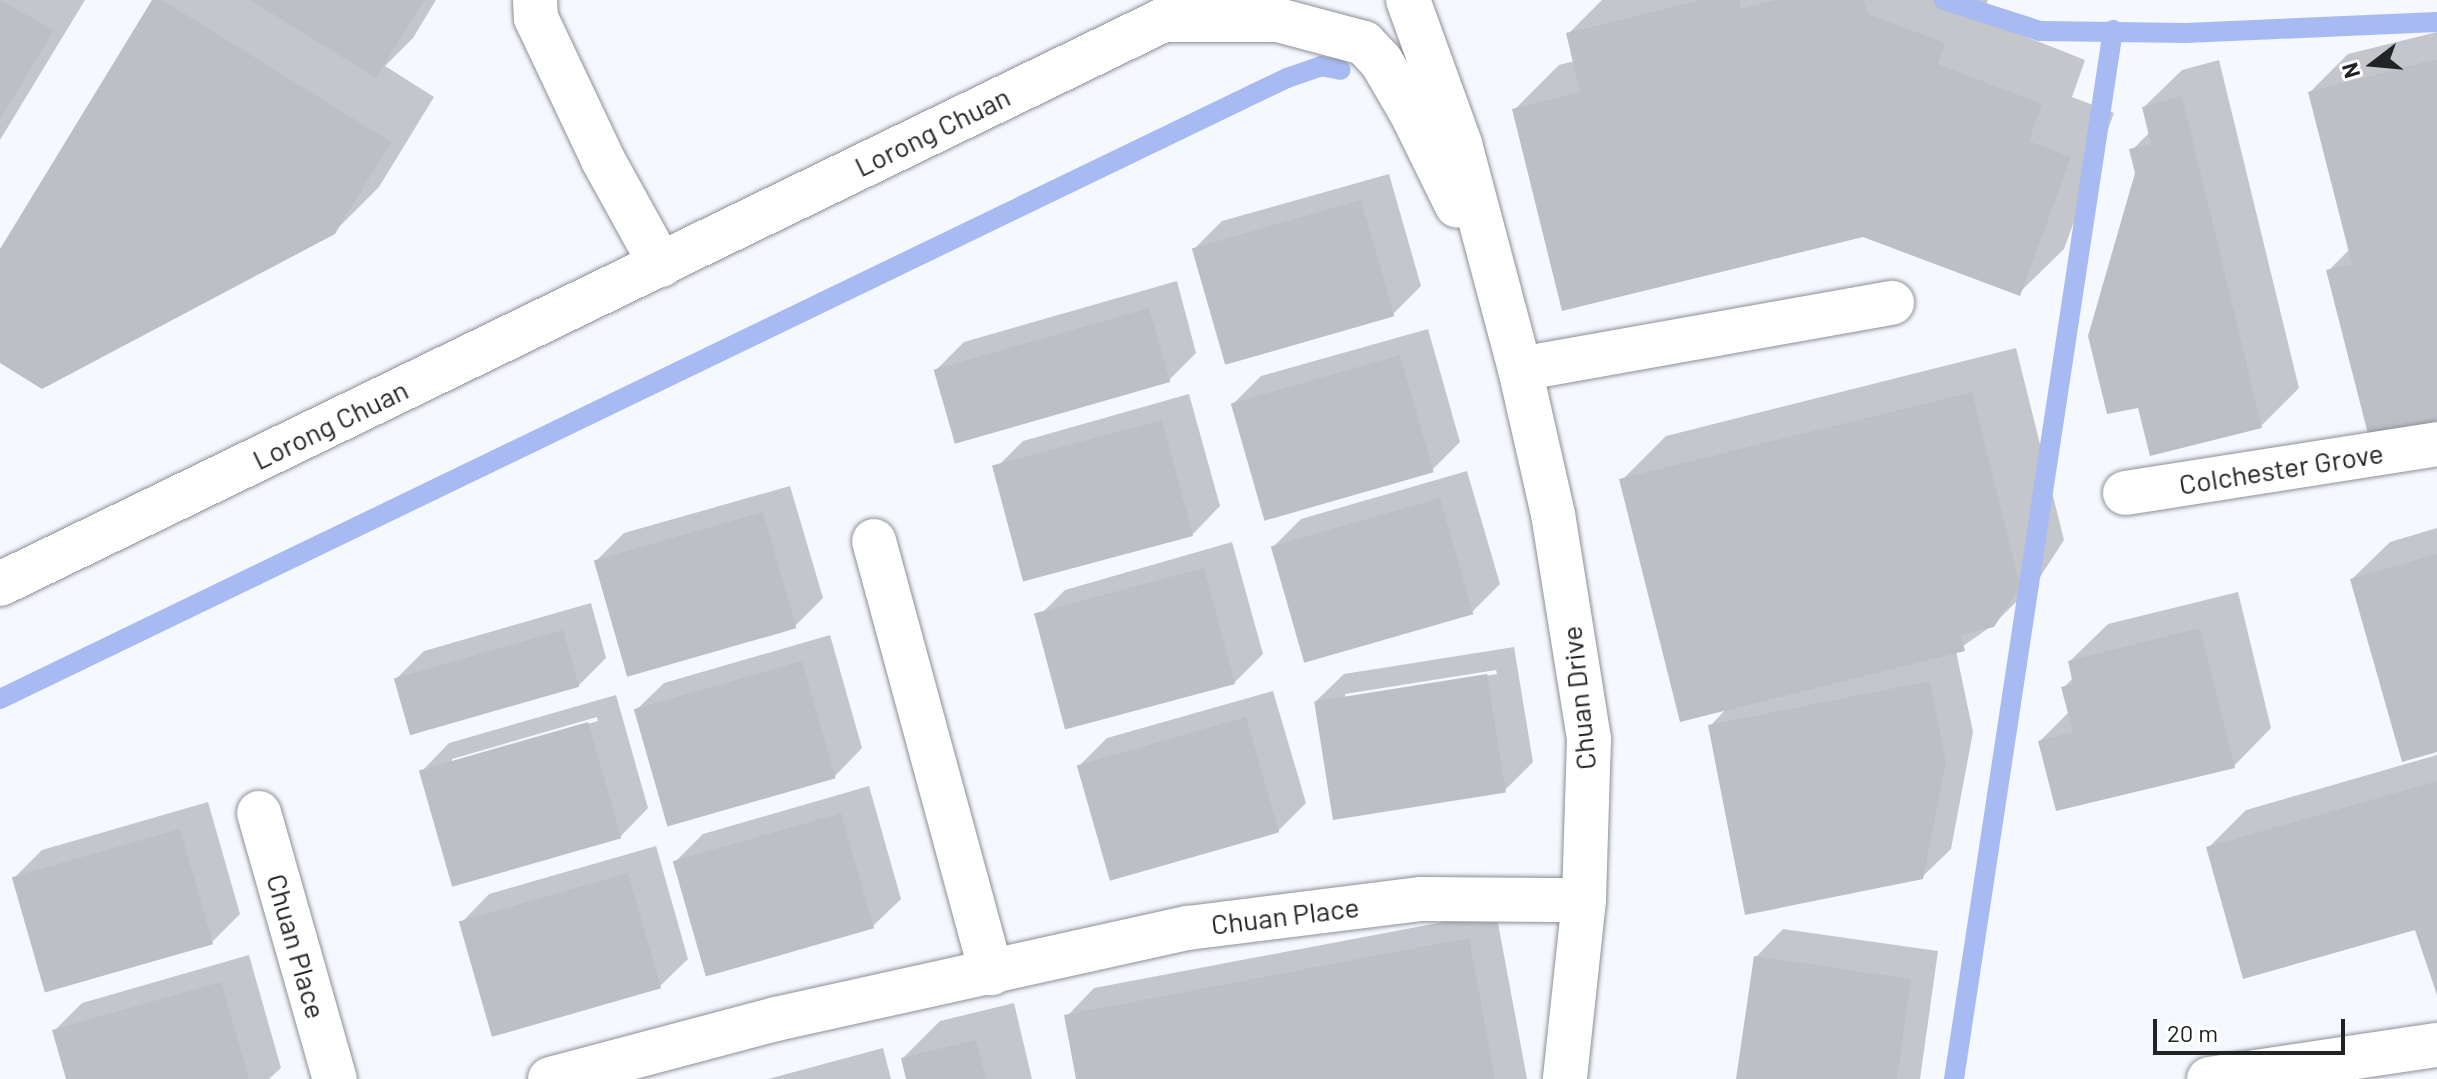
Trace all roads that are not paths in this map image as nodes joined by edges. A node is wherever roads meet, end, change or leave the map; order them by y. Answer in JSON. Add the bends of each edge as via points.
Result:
{"nodes":[{"id":1,"x":535,"y":0,"type":"edge"},
{"id":2,"x":1205,"y":0,"type":"edge"},
{"id":3,"x":1408,"y":0,"type":"edge"},
{"id":4,"x":1163,"y":20,"type":"junction"},
{"id":5,"x":1483,"y":233,"type":"junction"},
{"id":6,"x":661,"y":265,"type":"junction"},
{"id":7,"x":1892,"y":303,"type":"dead end"},
{"id":8,"x":1520,"y":369,"type":"junction"},
{"id":9,"x":2437,"y":444,"type":"edge"},
{"id":10,"x":2125,"y":493,"type":"dead end"},
{"id":11,"x":874,"y":541,"type":"dead end"},
{"id":12,"x":0,"y":584,"type":"edge"},
{"id":13,"x":259,"y":813,"type":"dead end"},
{"id":14,"x":1584,"y":900,"type":"junction"},
{"id":15,"x":991,"y":973,"type":"junction"},
{"id":16,"x":2437,"y":1045,"type":"edge"},
{"id":17,"x":574,"y":1076,"type":"edge"},
{"id":18,"x":335,"y":1079,"type":"edge"},
{"id":19,"x":1565,"y":1079,"type":"edge"},
{"id":20,"x":2209,"y":1079,"type":"edge"}],
"edges":[{"from":1,"to":6,"type":"street","via":[[536,18],[603,160]]},
{"from":2,"to":4,"type":"street","name":"Lorong Chuan"},
{"from":3,"to":5,"type":"street","name":"Chuan Drive","via":[[1460,144]]},
{"from":4,"to":5,"type":"street","via":[[1278,20],[1364,43],[1381,61],[1412,114],[1455,204]]},
{"from":4,"to":6,"type":"street","name":"Lorong Chuan"},
{"from":5,"to":8,"type":"street","name":"Chuan Drive"},
{"from":6,"to":12,"type":"street","name":"Lorong Chuan"},
{"from":7,"to":8,"type":"street"},
{"from":8,"to":14,"type":"street","name":"Chuan Drive","via":[[1553,514],[1589,739]]},
{"from":9,"to":10,"type":"street","name":"Colchester Grove"},
{"from":11,"to":15,"type":"street"},
{"from":13,"to":18,"type":"street","name":"Chuan Place"},
{"from":14,"to":15,"type":"street","name":"Chuan Place","via":[[1547,896],[1390,902],[1188,928]]},
{"from":14,"to":19,"type":"street","name":"Chuan Drive"},
{"from":15,"to":17,"type":"street","name":"Chuan Place","via":[[776,1019]]},
{"from":16,"to":20,"type":"street"}]}
